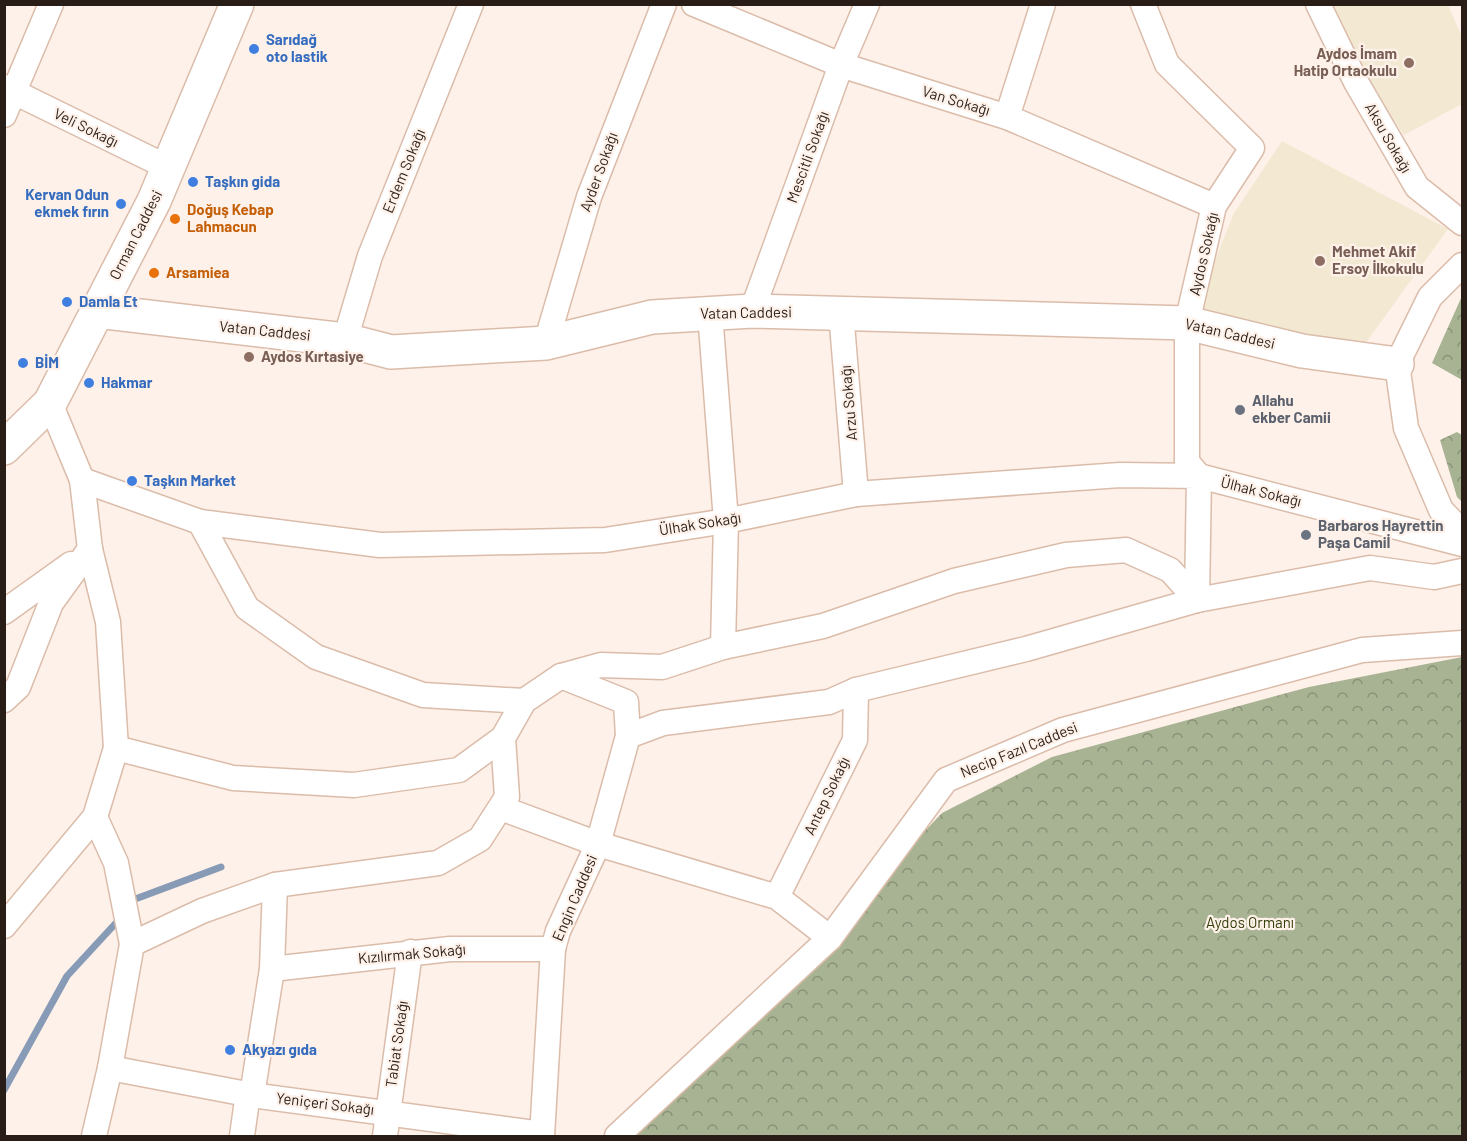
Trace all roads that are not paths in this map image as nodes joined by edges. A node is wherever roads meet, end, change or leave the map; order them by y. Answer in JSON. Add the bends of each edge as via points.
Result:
{"nodes":[{"id":1,"x":51,"y":4,"type":"edge"},
{"id":2,"x":237,"y":4,"type":"edge"},
{"id":3,"x":471,"y":4,"type":"edge"},
{"id":4,"x":664,"y":4,"type":"edge"},
{"id":5,"x":694,"y":4,"type":"edge"},
{"id":6,"x":867,"y":4,"type":"edge"},
{"id":7,"x":1042,"y":4,"type":"edge"},
{"id":8,"x":1143,"y":4,"type":"edge"},
{"id":9,"x":1318,"y":4,"type":"edge"},
{"id":10,"x":841,"y":65,"type":"junction"},
{"id":11,"x":9,"y":90,"type":"edge"},
{"id":12,"x":4,"y":116,"type":"edge"},
{"id":13,"x":1007,"y":117,"type":"junction"},
{"id":14,"x":169,"y":168,"type":"junction"},
{"id":15,"x":1214,"y":206,"type":"junction"},
{"id":16,"x":1462,"y":223,"type":"edge"},
{"id":17,"x":1462,"y":265,"type":"edge"},
{"id":18,"x":97,"y":311,"type":"junction"},
{"id":19,"x":752,"y":311,"type":"junction"},
{"id":20,"x":841,"y":312,"type":"junction"},
{"id":21,"x":710,"y":313,"type":"junction"},
{"id":22,"x":1187,"y":323,"type":"junction"},
{"id":23,"x":345,"y":340,"type":"junction"},
{"id":24,"x":546,"y":343,"type":"junction"},
{"id":25,"x":1397,"y":364,"type":"junction"},
{"id":26,"x":50,"y":403,"type":"junction"},
{"id":27,"x":4,"y":448,"type":"edge"},
{"id":28,"x":1199,"y":476,"type":"junction"},
{"id":29,"x":82,"y":480,"type":"junction"},
{"id":30,"x":856,"y":494,"type":"junction"},
{"id":31,"x":726,"y":521,"type":"junction"},
{"id":32,"x":200,"y":522,"type":"junction"},
{"id":33,"x":1462,"y":532,"type":"edge"},
{"id":34,"x":1462,"y":544,"type":"edge"},
{"id":35,"x":90,"y":549,"type":"junction"},
{"id":36,"x":1462,"y":571,"type":"edge"},
{"id":37,"x":1197,"y":600,"type":"junction"},
{"id":38,"x":4,"y":612,"type":"edge"},
{"id":39,"x":1462,"y":643,"type":"edge"},
{"id":40,"x":723,"y":647,"type":"junction"},
{"id":41,"x":561,"y":676,"type":"junction"},
{"id":42,"x":856,"y":690,"type":"junction"},
{"id":43,"x":4,"y":700,"type":"edge"},
{"id":44,"x":524,"y":701,"type":"junction"},
{"id":45,"x":628,"y":736,"type":"junction"},
{"id":46,"x":503,"y":738,"type":"junction"},
{"id":47,"x":116,"y":748,"type":"junction"},
{"id":48,"x":501,"y":808,"type":"junction"},
{"id":49,"x":95,"y":817,"type":"junction"},
{"id":50,"x":598,"y":844,"type":"junction"},
{"id":51,"x":275,"y":885,"type":"junction"},
{"id":52,"x":777,"y":897,"type":"junction"},
{"id":53,"x":4,"y":926,"type":"edge"},
{"id":54,"x":830,"y":938,"type":"junction"},
{"id":55,"x":132,"y":944,"type":"junction"},
{"id":56,"x":553,"y":949,"type":"junction"},
{"id":57,"x":410,"y":952,"type":"junction"},
{"id":58,"x":272,"y":969,"type":"junction"},
{"id":59,"x":110,"y":1068,"type":"junction"},
{"id":60,"x":250,"y":1094,"type":"junction"},
{"id":61,"x":388,"y":1113,"type":"junction"},
{"id":62,"x":542,"y":1135,"type":"edge"},
{"id":63,"x":94,"y":1137,"type":"edge"},
{"id":64,"x":242,"y":1137,"type":"edge"},
{"id":65,"x":385,"y":1137,"type":"edge"},
{"id":66,"x":617,"y":1137,"type":"edge"}],
"edges":[{"from":1,"to":11,"type":"street"},
{"from":2,"to":14,"type":"street","name":"Orman Caddesi"},
{"from":3,"to":23,"type":"street","name":"Erdem Sokağı","via":[[370,256]]},
{"from":4,"to":24,"type":"street","name":"Ayder Sokağı","via":[[589,197]]},
{"from":5,"to":10,"type":"street","name":"Van Sokağı"},
{"from":6,"to":10,"type":"street","name":"Mescitli Sokağı"},
{"from":7,"to":13,"type":"street"},
{"from":8,"to":15,"type":"street","name":"Aydos Sokağı","via":[[1167,64],[1252,148]]},
{"from":9,"to":16,"type":"street","name":"Aksu Sokağı","via":[[1356,82],[1417,187]]},
{"from":10,"to":13,"type":"street","name":"Van Sokağı"},
{"from":10,"to":19,"type":"street","name":"Mescitli Sokağı"},
{"from":11,"to":12,"type":"street"},
{"from":11,"to":14,"type":"street","name":"Veli Sokağı"},
{"from":13,"to":15,"type":"street","name":"Van Sokağı"},
{"from":14,"to":18,"type":"street","name":"Orman Caddesi"},
{"from":15,"to":22,"type":"street","name":"Aydos Sokağı"},
{"from":17,"to":25,"type":"street","via":[[1430,297]]},
{"from":18,"to":23,"type":"street","name":"Vatan Caddesi"},
{"from":18,"to":26,"type":"street","name":"Orman Caddesi"},
{"from":19,"to":20,"type":"street","name":"Vatan Caddesi"},
{"from":19,"to":21,"type":"street","name":"Vatan Caddesi"},
{"from":20,"to":22,"type":"street","name":"Vatan Caddesi"},
{"from":20,"to":30,"type":"street","name":"Arzu Sokağı"},
{"from":21,"to":24,"type":"street","name":"Vatan Caddesi","via":[[652,317]]},
{"from":21,"to":31,"type":"street"},
{"from":22,"to":25,"type":"street","name":"Vatan Caddesi","via":[[1302,351]]},
{"from":22,"to":28,"type":"street","name":"Aydos Sokağı","via":[[1187,462]]},
{"from":23,"to":24,"type":"street","name":"Vatan Caddesi","via":[[391,352]]},
{"from":25,"to":33,"type":"street","via":[[1406,428],[1441,510]]},
{"from":26,"to":27,"type":"street","name":"Orman Caddesi"},
{"from":26,"to":29,"type":"street"},
{"from":28,"to":30,"type":"street","name":"Ülhak Sokağı","via":[[1120,475]]},
{"from":28,"to":34,"type":"street","name":"Ülhak Sokağı"},
{"from":28,"to":37,"type":"street","name":"Ülhak Sokağı"},
{"from":29,"to":32,"type":"street","name":"Ülhak Sokağı"},
{"from":29,"to":35,"type":"street"},
{"from":30,"to":31,"type":"street","name":"Ülhak Sokağı"},
{"from":31,"to":32,"type":"street","name":"Ülhak Sokağı","via":[[605,540],[380,545]]},
{"from":31,"to":40,"type":"street"},
{"from":32,"to":44,"type":"street","via":[[247,608],[316,657],[423,695]]},
{"from":35,"to":38,"type":"street"},
{"from":35,"to":43,"type":"street","via":[[51,603],[18,687]]},
{"from":35,"to":47,"type":"street","via":[[108,622]]},
{"from":36,"to":37,"type":"street","via":[[1434,577],[1370,568]]},
{"from":37,"to":40,"type":"street","via":[[1170,570],[1126,550],[1066,555],[954,581],[823,626]]},
{"from":37,"to":42,"type":"street","via":[[1026,649]]},
{"from":39,"to":54,"type":"street","name":"Necip Fazıl Caddesi","via":[[1362,650],[1063,730],[946,780]]},
{"from":40,"to":41,"type":"street","via":[[662,667],[601,665]]},
{"from":41,"to":44,"type":"street"},
{"from":41,"to":45,"type":"street","name":"Engin Caddesi","via":[[626,702]]},
{"from":42,"to":45,"type":"street","via":[[829,702],[663,723]]},
{"from":42,"to":52,"type":"street","name":"Antep Sokağı","via":[[855,740]]},
{"from":44,"to":46,"type":"street"},
{"from":45,"to":50,"type":"street","name":"Engin Caddesi"},
{"from":46,"to":47,"type":"street","via":[[459,770],[354,784],[233,778]]},
{"from":46,"to":48,"type":"street","via":[[507,797]]},
{"from":47,"to":49,"type":"street"},
{"from":48,"to":50,"type":"street"},
{"from":48,"to":51,"type":"street","via":[[480,839],[438,863]]},
{"from":49,"to":53,"type":"street"},
{"from":49,"to":55,"type":"street","via":[[116,863]]},
{"from":50,"to":52,"type":"street"},
{"from":50,"to":56,"type":"street","name":"Engin Caddesi"},
{"from":51,"to":55,"type":"street","via":[[202,911]]},
{"from":51,"to":58,"type":"street"},
{"from":52,"to":54,"type":"street"},
{"from":54,"to":66,"type":"street","name":"Necip Fazıl Caddesi"},
{"from":55,"to":59,"type":"street"},
{"from":56,"to":57,"type":"street","name":"Kızılırmak Sokağı"},
{"from":56,"to":62,"type":"street","name":"Engin Caddesi"},
{"from":57,"to":58,"type":"street","name":"Kızılırmak Sokağı"},
{"from":57,"to":61,"type":"street","name":"Tabiat Sokağı"},
{"from":58,"to":60,"type":"street"},
{"from":59,"to":60,"type":"street","name":"Yeniçeri Sokağı"},
{"from":59,"to":63,"type":"street"},
{"from":60,"to":61,"type":"street","name":"Yeniçeri Sokağı"},
{"from":60,"to":64,"type":"street"},
{"from":61,"to":62,"type":"street","name":"Yeniçeri Sokağı"},
{"from":61,"to":65,"type":"street","name":"Tabiat Sokağı"}]}
